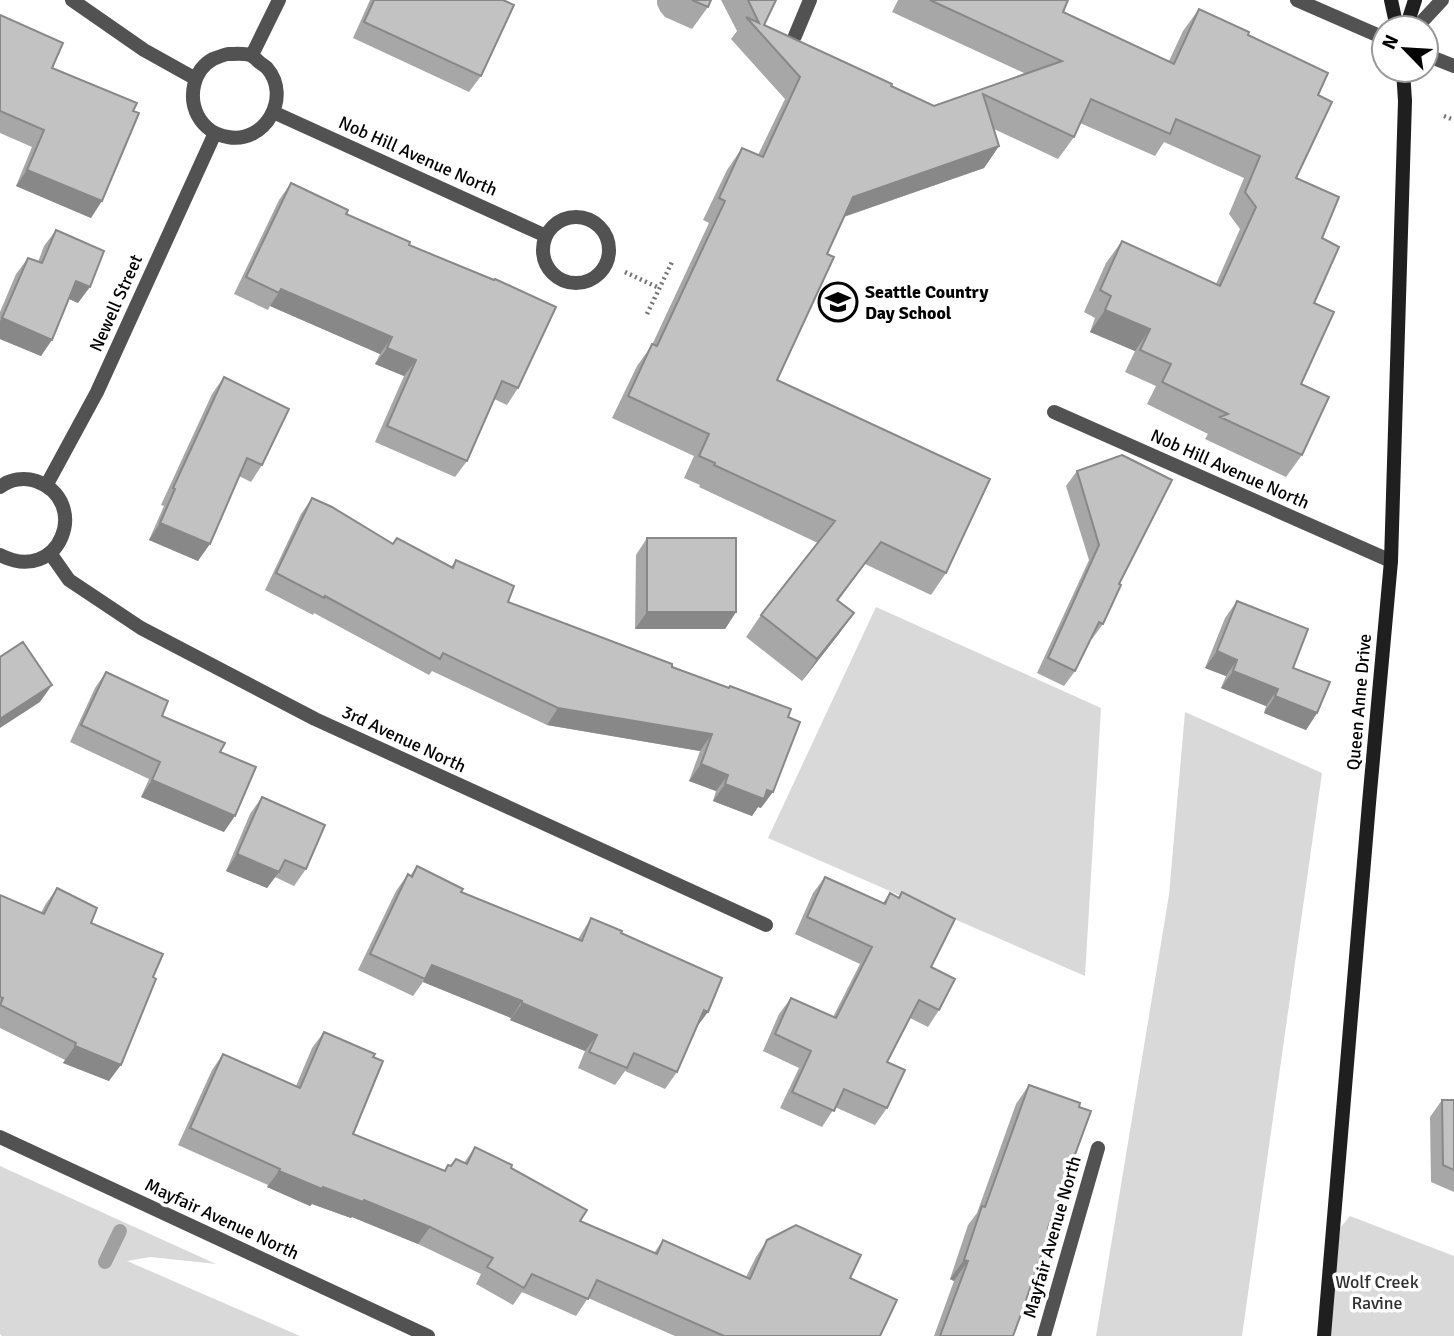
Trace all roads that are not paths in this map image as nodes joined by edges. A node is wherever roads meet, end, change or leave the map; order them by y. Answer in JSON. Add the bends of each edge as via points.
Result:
{"nodes":[{"id":1,"x":72,"y":0,"type":"edge"},
{"id":2,"x":279,"y":0,"type":"edge"},
{"id":3,"x":810,"y":0,"type":"edge"},
{"id":4,"x":1297,"y":0,"type":"edge"},
{"id":5,"x":1442,"y":0,"type":"edge"},
{"id":6,"x":1429,"y":14,"type":"edge"},
{"id":7,"x":1370,"y":32,"type":"edge"},
{"id":8,"x":795,"y":36,"type":"edge"},
{"id":9,"x":252,"y":55,"type":"junction"},
{"id":10,"x":196,"y":79,"type":"junction"},
{"id":11,"x":1404,"y":84,"type":"edge"},
{"id":12,"x":273,"y":112,"type":"junction"},
{"id":13,"x":215,"y":133,"type":"junction"},
{"id":14,"x":546,"y":236,"type":"junction"},
{"id":15,"x":1054,"y":412,"type":"dead end"},
{"id":16,"x":46,"y":486,"type":"junction"},
{"id":17,"x":0,"y":487,"type":"edge"},
{"id":18,"x":50,"y":553,"type":"junction"},
{"id":19,"x":0,"y":555,"type":"edge"},
{"id":20,"x":1391,"y":561,"type":"junction"},
{"id":21,"x":766,"y":925,"type":"dead end"},
{"id":22,"x":0,"y":1137,"type":"edge"},
{"id":23,"x":1098,"y":1148,"type":"dead end"},
{"id":24,"x":428,"y":1336,"type":"edge"},
{"id":25,"x":1044,"y":1336,"type":"edge"},
{"id":26,"x":1324,"y":1336,"type":"edge"}],
"edges":[{"from":1,"to":10,"type":"street"},
{"from":2,"to":9,"type":"street"},
{"from":3,"to":8,"type":"street"},
{"from":4,"to":7,"type":"street"},
{"from":5,"to":6,"type":"street"},
{"from":9,"to":10,"type":"street","via":[[214,58]]},
{"from":9,"to":12,"type":"street","via":[[274,80]]},
{"from":10,"to":13,"type":"street","via":[[194,107]]},
{"from":11,"to":20,"type":"main road","name":"Queen Anne Drive"},
{"from":12,"to":13,"type":"street","via":[[260,130],[248,136]]},
{"from":12,"to":14,"type":"street","name":"Nob Hill Avenue North"},
{"from":13,"to":16,"type":"street","name":"Newell Street","via":[[97,392]]},
{"from":14,"to":14,"type":"street","via":[[546,265],[555,276],[583,282],[606,265],[606,235],[596,224],[568,218]]},
{"from":15,"to":20,"type":"street","name":"Nob Hill Avenue North"},
{"from":16,"to":17,"type":"street","via":[[19,479]]},
{"from":16,"to":18,"type":"street","via":[[57,495],[65,521],[63,534]]},
{"from":18,"to":19,"type":"street","via":[[23,563]]},
{"from":18,"to":21,"type":"street","name":"3rd Avenue North","via":[[69,580],[141,628],[316,719]]},
{"from":20,"to":26,"type":"main road","name":"Queen Anne Drive"},
{"from":22,"to":24,"type":"street","name":"Mayfair Avenue North"},
{"from":23,"to":25,"type":"street","name":"Mayfair Avenue North"}]}
